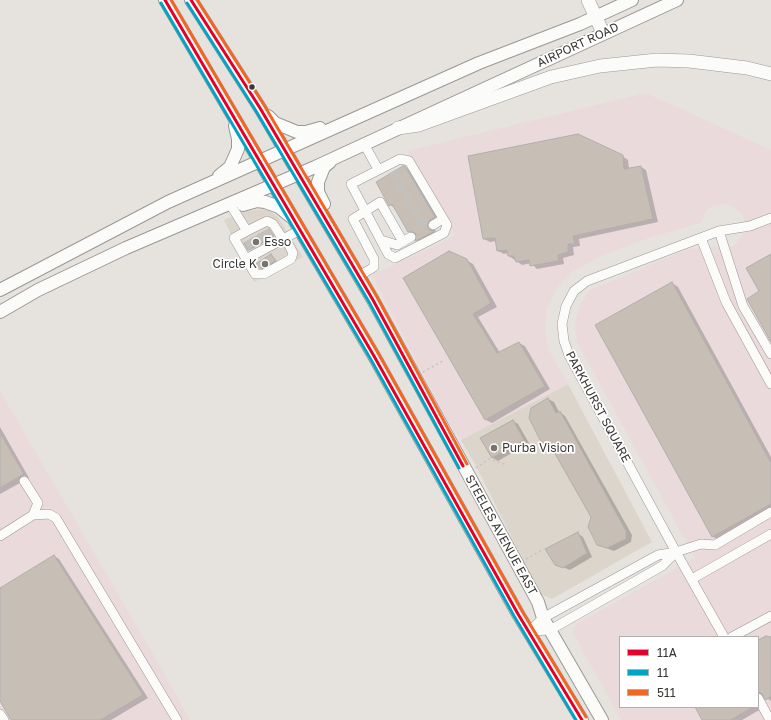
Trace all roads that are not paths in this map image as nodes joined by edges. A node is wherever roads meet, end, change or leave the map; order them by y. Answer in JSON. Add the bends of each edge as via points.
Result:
{"nodes":[{"id":1,"x":165,"y":0,"type":"edge"},
{"id":2,"x":191,"y":0,"type":"edge"},
{"id":3,"x":588,"y":0,"type":"edge"},
{"id":4,"x":632,"y":0,"type":"edge"},
{"id":5,"x":677,"y":0,"type":"edge"},
{"id":6,"x":595,"y":17,"type":"junction"},
{"id":7,"x":603,"y":33,"type":"junction"},
{"id":8,"x":771,"y":74,"type":"edge"},
{"id":9,"x":260,"y":108,"type":"junction"},
{"id":10,"x":364,"y":114,"type":"junction"},
{"id":11,"x":233,"y":115,"type":"junction"},
{"id":12,"x":398,"y":128,"type":"junction"},
{"id":13,"x":364,"y":144,"type":"junction"},
{"id":14,"x":285,"y":150,"type":"junction"},
{"id":15,"x":345,"y":153,"type":"junction"},
{"id":16,"x":260,"y":162,"type":"junction"},
{"id":17,"x":378,"y":169,"type":"junction"},
{"id":18,"x":298,"y":174,"type":"junction"},
{"id":19,"x":274,"y":185,"type":"junction"},
{"id":20,"x":206,"y":186,"type":"junction"},
{"id":21,"x":234,"y":209,"type":"junction"},
{"id":22,"x":213,"y":211,"type":"junction"},
{"id":23,"x":365,"y":212,"type":"junction"},
{"id":24,"x":771,"y":218,"type":"edge"},
{"id":25,"x":443,"y":219,"type":"junction"},
{"id":26,"x":433,"y":225,"type":"dead end"},
{"id":27,"x":298,"y":226,"type":"junction"},
{"id":28,"x":330,"y":227,"type":"junction"},
{"id":29,"x":719,"y":231,"type":"junction"},
{"id":30,"x":258,"y":238,"type":"junction"},
{"id":31,"x":701,"y":238,"type":"junction"},
{"id":32,"x":284,"y":239,"type":"junction"},
{"id":33,"x":381,"y":240,"type":"junction"},
{"id":34,"x":246,"y":259,"type":"junction"},
{"id":35,"x":359,"y":276,"type":"junction"},
{"id":36,"x":0,"y":290,"type":"edge"},
{"id":37,"x":0,"y":312,"type":"edge"},
{"id":38,"x":771,"y":354,"type":"edge"},
{"id":39,"x":771,"y":384,"type":"edge"},
{"id":40,"x":24,"y":481,"type":"dead end"},
{"id":41,"x":771,"y":512,"type":"edge"},
{"id":42,"x":33,"y":515,"type":"junction"},
{"id":43,"x":771,"y":534,"type":"edge"},
{"id":44,"x":0,"y":536,"type":"edge"},
{"id":45,"x":676,"y":552,"type":"junction"},
{"id":46,"x":692,"y":578,"type":"junction"},
{"id":47,"x":771,"y":616,"type":"edge"},
{"id":48,"x":543,"y":618,"type":"junction"},
{"id":49,"x":550,"y":630,"type":"junction"},
{"id":50,"x":530,"y":631,"type":"junction"},
{"id":51,"x":723,"y":636,"type":"edge"},
{"id":52,"x":734,"y":636,"type":"edge"},
{"id":53,"x":759,"y":700,"type":"edge"},
{"id":54,"x":0,"y":714,"type":"edge"},
{"id":55,"x":4,"y":720,"type":"edge"},
{"id":56,"x":177,"y":720,"type":"edge"},
{"id":57,"x":582,"y":720,"type":"edge"},
{"id":58,"x":602,"y":720,"type":"edge"},
{"id":59,"x":770,"y":720,"type":"edge"}],
"edges":[{"from":1,"to":11,"type":"main road","name":"STEELES AVENUE EAST"},
{"from":2,"to":9,"type":"main road","name":"STEELES AVENUE EAST"},
{"from":3,"to":6,"type":"highway"},
{"from":4,"to":6,"type":"main road","name":"AIRPORT ROAD"},
{"from":5,"to":7,"type":"main road","name":"AIRPORT ROAD"},
{"from":6,"to":7,"type":"highway"},
{"from":6,"to":10,"type":"main road","name":"AIRPORT ROAD","via":[[479,63]]},
{"from":7,"to":12,"type":"main road","name":"AIRPORT ROAD"},
{"from":8,"to":12,"type":"highway","via":[[747,68],[689,61],[657,60],[600,66],[551,77],[419,125]]},
{"from":9,"to":10,"type":"main road","via":[[275,123],[297,132],[315,130],[350,114]]},
{"from":9,"to":14,"type":"main road","name":"STEELES AVENUE EAST"},
{"from":10,"to":14,"type":"main road","name":"AIRPORT ROAD"},
{"from":11,"to":16,"type":"main road","name":"STEELES AVENUE EAST"},
{"from":11,"to":20,"type":"main road","via":[[238,149],[226,171]]},
{"from":12,"to":13,"type":"main road","name":"AIRPORT ROAD"},
{"from":13,"to":15,"type":"main road","name":"AIRPORT ROAD"},
{"from":13,"to":17,"type":"street"},
{"from":14,"to":16,"type":"main road","name":"AIRPORT ROAD"},
{"from":14,"to":18,"type":"main road","name":"STEELES AVENUE EAST"},
{"from":15,"to":18,"type":"main road","name":"AIRPORT ROAD"},
{"from":15,"to":28,"type":"main road","via":[[324,167],[318,182],[319,197],[330,214]]},
{"from":16,"to":19,"type":"main road","name":"STEELES AVENUE EAST"},
{"from":16,"to":20,"type":"main road","name":"AIRPORT ROAD"},
{"from":17,"to":23,"type":"street","via":[[351,184]]},
{"from":17,"to":25,"type":"street","via":[[391,167],[400,159],[409,161]]},
{"from":18,"to":19,"type":"main road","name":"AIRPORT ROAD"},
{"from":18,"to":28,"type":"main road","name":"STEELES AVENUE EAST"},
{"from":19,"to":22,"type":"main road","name":"AIRPORT ROAD"},
{"from":19,"to":27,"type":"main road","name":"STEELES AVENUE EAST"},
{"from":20,"to":36,"type":"main road","name":"AIRPORT ROAD","via":[[142,214]]},
{"from":21,"to":22,"type":"main road","via":[[228,212]]},
{"from":21,"to":27,"type":"main road","via":[[251,202],[265,202],[278,207]]},
{"from":21,"to":30,"type":"street"},
{"from":22,"to":37,"type":"main road","name":"AIRPORT ROAD","via":[[126,248],[38,290]]},
{"from":23,"to":33,"type":"street"},
{"from":23,"to":33,"type":"street","via":[[380,202],[407,240],[397,245]]},
{"from":23,"to":35,"type":"street","via":[[353,219],[374,259],[374,267]]},
{"from":24,"to":29,"type":"street","name":"PARKHURST SQUARE","via":[[750,226]]},
{"from":25,"to":26,"type":"street"},
{"from":25,"to":33,"type":"street","via":[[447,225],[444,233],[395,258],[388,254]]},
{"from":27,"to":32,"type":"street"},
{"from":27,"to":50,"type":"main road","name":"STEELES AVENUE EAST","via":[[403,405],[518,614]]},
{"from":28,"to":35,"type":"main road","name":"STEELES AVENUE EAST"},
{"from":29,"to":31,"type":"street","name":"PARKHURST SQUARE"},
{"from":29,"to":38,"type":"street","via":[[743,306]]},
{"from":30,"to":32,"type":"street"},
{"from":30,"to":32,"type":"street","via":[[267,221],[273,224]]},
{"from":30,"to":34,"type":"street"},
{"from":30,"to":34,"type":"street","via":[[234,238]]},
{"from":31,"to":39,"type":"street","via":[[726,302]]},
{"from":31,"to":45,"type":"street","name":"PARKHURST SQUARE","via":[[586,281],[574,291],[566,306],[562,324],[569,355]]},
{"from":32,"to":34,"type":"street","via":[[292,249],[293,256],[264,274],[255,274]]},
{"from":35,"to":48,"type":"main road","name":"STEELES AVENUE EAST","via":[[538,602]]},
{"from":40,"to":42,"type":"street","via":[[38,503]]},
{"from":41,"to":45,"type":"street","via":[[715,545],[701,544]]},
{"from":42,"to":44,"type":"street"},
{"from":42,"to":56,"type":"street","via":[[49,514],[56,518]]},
{"from":43,"to":46,"type":"street"},
{"from":45,"to":46,"type":"street","name":"PARKHURST SQUARE"},
{"from":45,"to":48,"type":"street","via":[[658,555]]},
{"from":45,"to":49,"type":"street","via":[[662,566]]},
{"from":46,"to":51,"type":"street","name":"PARKHURST SQUARE"},
{"from":47,"to":52,"type":"street"},
{"from":48,"to":49,"type":"main road","name":"STEELES AVENUE EAST"},
{"from":48,"to":50,"type":"street"},
{"from":49,"to":50,"type":"street"},
{"from":49,"to":58,"type":"main road","name":"STEELES AVENUE EAST"},
{"from":50,"to":57,"type":"main road","name":"STEELES AVENUE EAST"},
{"from":53,"to":59,"type":"street"},
{"from":54,"to":55,"type":"street"}]}
